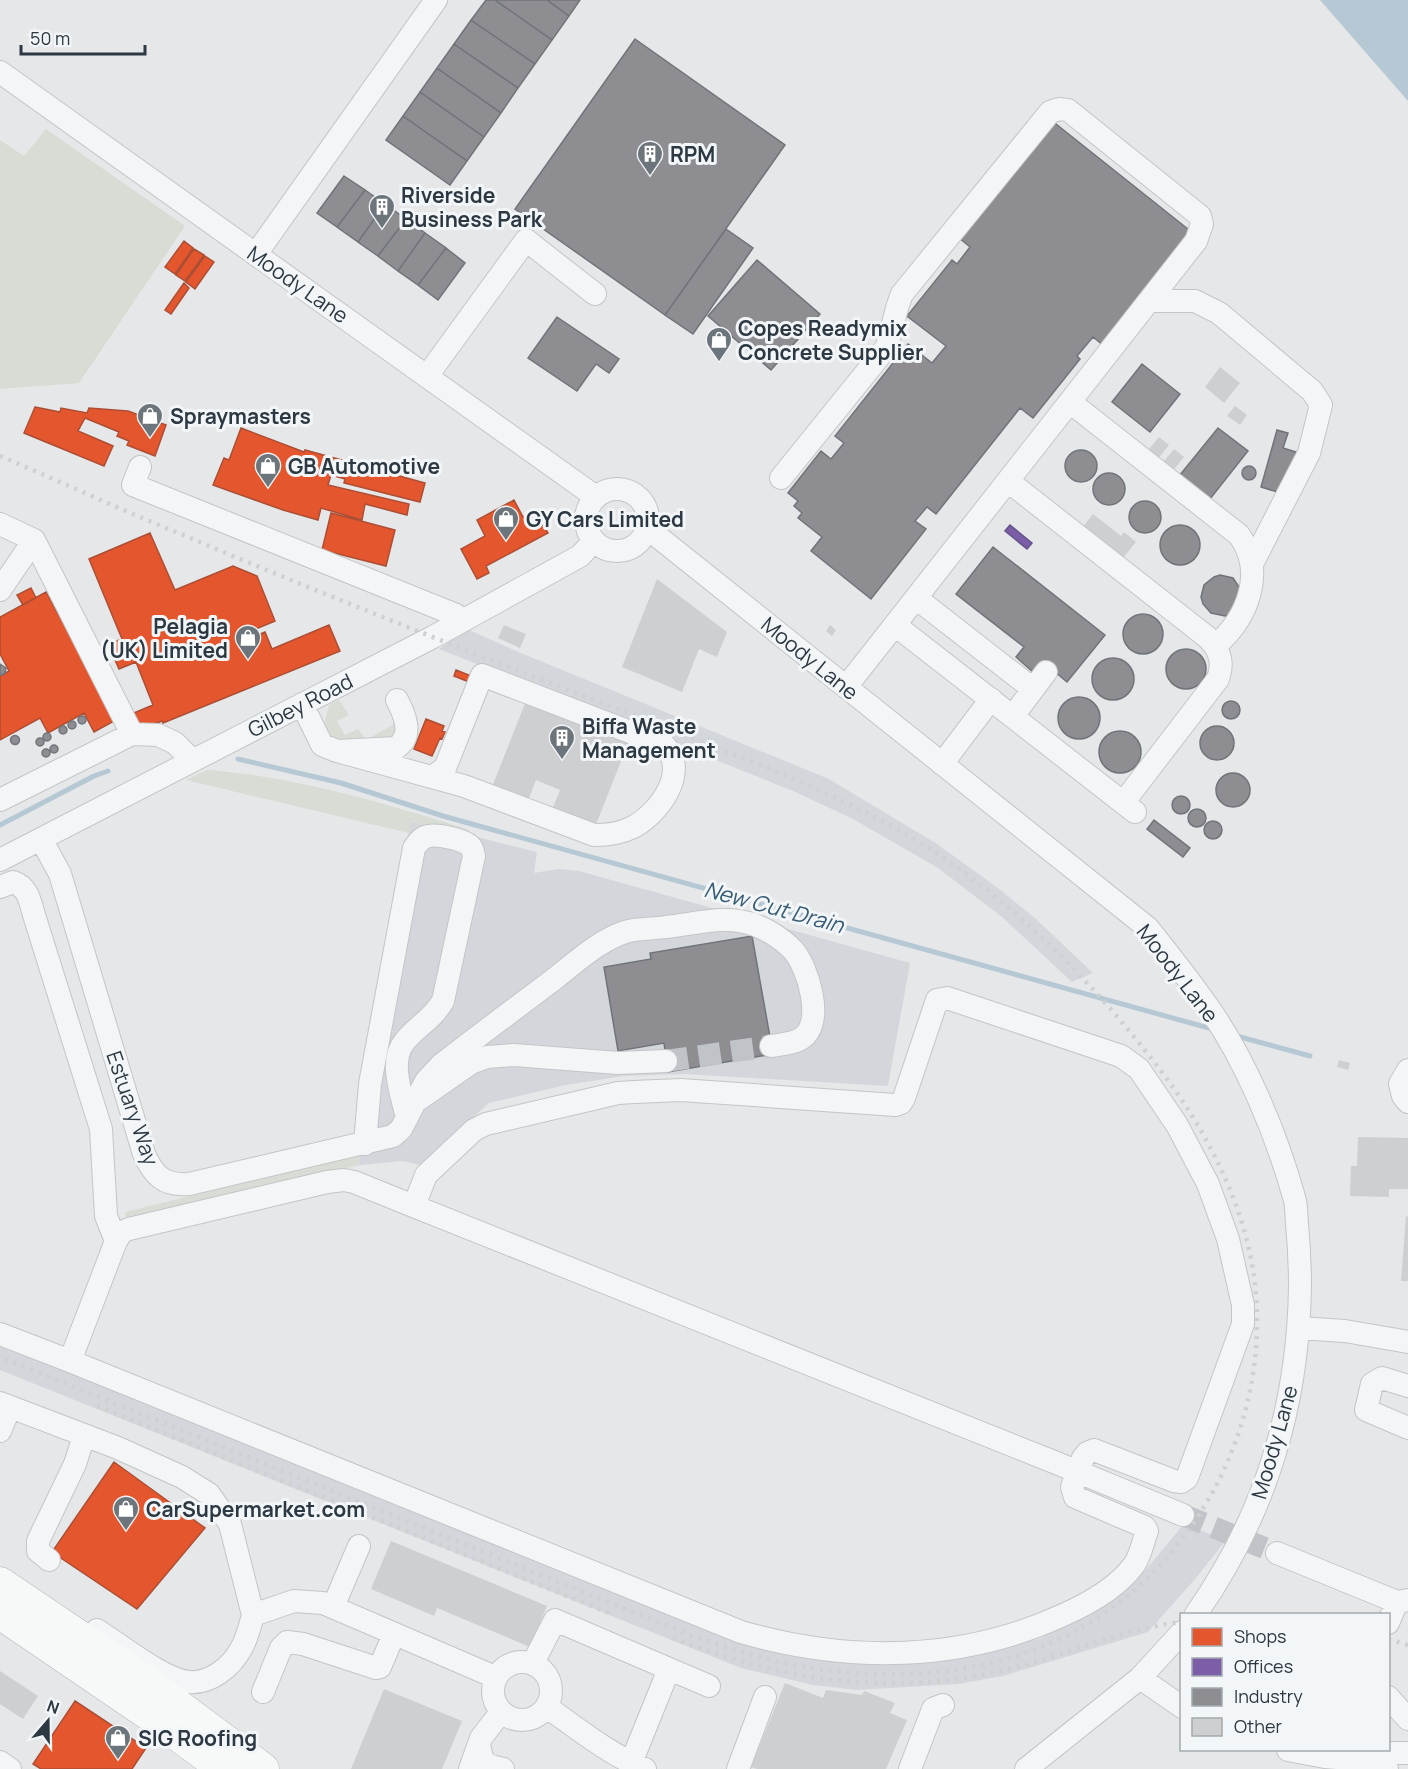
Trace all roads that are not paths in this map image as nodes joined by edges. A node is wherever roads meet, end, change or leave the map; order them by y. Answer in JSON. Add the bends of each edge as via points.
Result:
{"nodes":[{"id":1,"x":436,"y":0,"type":"edge"},
{"id":2,"x":0,"y":72,"type":"edge"},
{"id":3,"x":256,"y":255,"type":"junction"},
{"id":4,"x":595,"y":294,"type":"dead end"},
{"id":5,"x":1149,"y":301,"type":"junction"},
{"id":6,"x":427,"y":376,"type":"junction"},
{"id":7,"x":1070,"y":402,"type":"junction"},
{"id":8,"x":140,"y":467,"type":"dead end"},
{"id":9,"x":781,"y":478,"type":"dead end"},
{"id":10,"x":1008,"y":482,"type":"junction"},
{"id":11,"x":597,"y":497,"type":"junction"},
{"id":12,"x":0,"y":524,"type":"edge"},
{"id":13,"x":647,"y":528,"type":"junction"},
{"id":14,"x":34,"y":540,"type":"junction"},
{"id":15,"x":594,"y":541,"type":"junction"},
{"id":16,"x":1252,"y":564,"type":"junction"},
{"id":17,"x":0,"y":590,"type":"edge"},
{"id":18,"x":916,"y":598,"type":"junction"},
{"id":19,"x":460,"y":622,"type":"junction"},
{"id":20,"x":895,"y":624,"type":"junction"},
{"id":21,"x":1215,"y":646,"type":"junction"},
{"id":22,"x":846,"y":687,"type":"junction"},
{"id":23,"x":991,"y":699,"type":"junction"},
{"id":24,"x":397,"y":700,"type":"dead end"},
{"id":25,"x":302,"y":704,"type":"junction"},
{"id":26,"x":1013,"y":716,"type":"junction"},
{"id":27,"x":132,"y":734,"type":"junction"},
{"id":28,"x":337,"y":751,"type":"junction"},
{"id":29,"x":192,"y":760,"type":"junction"},
{"id":30,"x":942,"y":764,"type":"junction"},
{"id":31,"x":432,"y":777,"type":"junction"},
{"id":32,"x":0,"y":800,"type":"edge"},
{"id":33,"x":41,"y":839,"type":"junction"},
{"id":34,"x":0,"y":860,"type":"edge"},
{"id":35,"x":0,"y":887,"type":"edge"},
{"id":36,"x":771,"y":1046,"type":"tunnel mouth"},
{"id":37,"x":666,"y":1060,"type":"tunnel mouth"},
{"id":38,"x":1408,"y":1070,"type":"edge"},
{"id":39,"x":1408,"y":1102,"type":"edge"},
{"id":40,"x":411,"y":1110,"type":"junction"},
{"id":41,"x":364,"y":1144,"type":"junction"},
{"id":42,"x":414,"y":1206,"type":"junction"},
{"id":43,"x":117,"y":1241,"type":"junction"},
{"id":44,"x":1299,"y":1328,"type":"junction"},
{"id":45,"x":0,"y":1335,"type":"edge"},
{"id":46,"x":1408,"y":1342,"type":"edge"},
{"id":47,"x":70,"y":1361,"type":"junction"},
{"id":48,"x":1408,"y":1386,"type":"edge"},
{"id":49,"x":5,"y":1405,"type":"edge"},
{"id":50,"x":1408,"y":1428,"type":"edge"},
{"id":51,"x":0,"y":1431,"type":"edge"},
{"id":52,"x":84,"y":1436,"type":"junction"},
{"id":53,"x":1077,"y":1471,"type":"junction"},
{"id":54,"x":1184,"y":1515,"type":"tunnel mouth"},
{"id":55,"x":359,"y":1546,"type":"dead end"},
{"id":56,"x":1277,"y":1553,"type":"tunnel mouth"},
{"id":57,"x":49,"y":1560,"type":"dead end"},
{"id":58,"x":0,"y":1567,"type":"edge"},
{"id":59,"x":0,"y":1583,"type":"edge"},
{"id":60,"x":1402,"y":1601,"type":"edge"},
{"id":61,"x":333,"y":1607,"type":"junction"},
{"id":62,"x":0,"y":1613,"type":"edge"},
{"id":63,"x":1197,"y":1613,"type":"edge"},
{"id":64,"x":254,"y":1615,"type":"junction"},
{"id":65,"x":1390,"y":1621,"type":"edge"},
{"id":66,"x":394,"y":1634,"type":"junction"},
{"id":67,"x":1180,"y":1634,"type":"edge"},
{"id":68,"x":533,"y":1663,"type":"junction"},
{"id":69,"x":669,"y":1669,"type":"junction"},
{"id":70,"x":495,"y":1677,"type":"junction"},
{"id":71,"x":1140,"y":1678,"type":"junction"},
{"id":72,"x":709,"y":1686,"type":"dead end"},
{"id":73,"x":263,"y":1692,"type":"dead end"},
{"id":74,"x":765,"y":1696,"type":"dead end"},
{"id":75,"x":1390,"y":1698,"type":"edge"},
{"id":76,"x":943,"y":1705,"type":"dead end"},
{"id":77,"x":1180,"y":1706,"type":"edge"},
{"id":78,"x":547,"y":1707,"type":"junction"},
{"id":79,"x":501,"y":1712,"type":"junction"},
{"id":80,"x":1408,"y":1719,"type":"edge"},
{"id":81,"x":479,"y":1744,"type":"junction"},
{"id":82,"x":1297,"y":1751,"type":"edge"},
{"id":83,"x":1408,"y":1753,"type":"edge"},
{"id":84,"x":0,"y":1762,"type":"edge"},
{"id":85,"x":1348,"y":1762,"type":"edge"},
{"id":86,"x":638,"y":1766,"type":"edge"},
{"id":87,"x":10,"y":1769,"type":"edge"},
{"id":88,"x":224,"y":1769,"type":"edge"},
{"id":89,"x":263,"y":1769,"type":"edge"},
{"id":90,"x":470,"y":1769,"type":"edge"},
{"id":91,"x":503,"y":1769,"type":"edge"},
{"id":92,"x":738,"y":1769,"type":"edge"},
{"id":93,"x":910,"y":1769,"type":"edge"},
{"id":94,"x":1026,"y":1769,"type":"edge"},
{"id":95,"x":1387,"y":1769,"type":"edge"}],
"edges":[{"from":1,"to":3,"type":"street"},
{"from":2,"to":3,"type":"street","name":"Moody Lane"},
{"from":3,"to":6,"type":"street","name":"Moody Lane"},
{"from":4,"to":6,"type":"street","via":[[526,240]]},
{"from":5,"to":7,"type":"street"},
{"from":5,"to":9,"type":"street","via":[[1196,241],[1202,224],[1200,216],[1068,110],[1050,112],[902,294],[886,348]]},
{"from":5,"to":16,"type":"street","via":[[1195,301],[1219,313],[1312,391],[1321,405],[1309,453]]},
{"from":6,"to":11,"type":"street","name":"Moody Lane"},
{"from":7,"to":10,"type":"street"},
{"from":7,"to":16,"type":"street","via":[[1239,535]]},
{"from":8,"to":19,"type":"street","via":[[133,485],[402,581],[456,615]]},
{"from":10,"to":18,"type":"street"},
{"from":10,"to":21,"type":"street"},
{"from":11,"to":13,"type":"street","via":[[616,489],[637,496],[647,513]]},
{"from":11,"to":15,"type":"street","via":[[588,508],[586,519]]},
{"from":12,"to":14,"type":"street"},
{"from":13,"to":15,"type":"street","via":[[632,547],[622,550],[611,550]]},
{"from":13,"to":22,"type":"street","name":"Moody Lane"},
{"from":14,"to":17,"type":"street"},
{"from":14,"to":27,"type":"street"},
{"from":15,"to":19,"type":"street","name":"Gilbey Road","via":[[580,556]]},
{"from":16,"to":21,"type":"street","via":[[1253,583],[1247,604],[1236,624]]},
{"from":18,"to":20,"type":"street"},
{"from":18,"to":26,"type":"street","via":[[1040,681]]},
{"from":19,"to":25,"type":"street","name":"Gilbey Road"},
{"from":20,"to":22,"type":"street"},
{"from":20,"to":23,"type":"street"},
{"from":21,"to":26,"type":"street","via":[[1222,668],[1218,680],[1129,807]]},
{"from":22,"to":30,"type":"street","name":"Moody Lane"},
{"from":23,"to":26,"type":"street"},
{"from":23,"to":30,"type":"street"},
{"from":24,"to":28,"type":"street","via":[[407,727],[401,746]]},
{"from":25,"to":28,"type":"street","via":[[322,745]]},
{"from":25,"to":29,"type":"street","name":"Gilbey Road"},
{"from":27,"to":29,"type":"street","via":[[158,735],[175,743]]},
{"from":27,"to":32,"type":"street"},
{"from":28,"to":31,"type":"street"},
{"from":29,"to":33,"type":"street","name":"Gilbey Road"},
{"from":30,"to":44,"type":"street","name":"Moody Lane","via":[[1148,928],[1208,1005],[1246,1072],[1274,1136],[1295,1199]]},
{"from":31,"to":31,"type":"street","via":[[594,835],[608,836],[651,816],[665,798],[673,764],[664,745],[482,675],[445,768]]},
{"from":33,"to":34,"type":"street","name":"Gilbey Road"},
{"from":33,"to":41,"type":"street","name":"Estuary Way","via":[[60,874],[144,1154],[162,1179],[176,1185],[189,1184]]},
{"from":35,"to":43,"type":"street","via":[[13,882],[26,890],[101,1129],[106,1216]]},
{"from":36,"to":40,"type":"street","via":[[804,1037],[813,1017],[805,969],[778,938],[741,920],[626,931],[597,947],[441,1065],[426,1082]]},
{"from":37,"to":40,"type":"street","via":[[618,1063],[514,1055],[487,1057],[471,1063]]},
{"from":38,"to":39,"type":"street","via":[[1400,1084]]},
{"from":40,"to":41,"type":"street","name":"Estuary Way","via":[[393,1136]]},
{"from":40,"to":41,"type":"street","via":[[396,1066],[398,1052],[443,1001],[474,856],[467,842],[437,835],[418,841],[414,848],[370,1084]]},
{"from":42,"to":43,"type":"street","via":[[344,1180],[129,1229]]},
{"from":42,"to":53,"type":"street"},
{"from":42,"to":53,"type":"street","via":[[426,1175],[474,1130],[618,1093],[681,1090],[901,1103],[937,1000],[947,998],[1121,1056],[1139,1069],[1178,1125],[1208,1184],[1228,1239],[1243,1305],[1243,1324],[1187,1478],[1181,1482],[1174,1480],[1094,1450],[1087,1453]]},
{"from":43,"to":47,"type":"street"},
{"from":44,"to":46,"type":"street"},
{"from":44,"to":63,"type":"street","name":"Moody Lane","via":[[1287,1413],[1258,1504],[1228,1565]]},
{"from":45,"to":47,"type":"street"},
{"from":47,"to":53,"type":"street","via":[[741,1632],[823,1649],[882,1654],[938,1651],[989,1641],[1039,1626],[1109,1589],[1134,1565],[1147,1531],[1075,1497],[1072,1487]]},
{"from":48,"to":50,"type":"street","via":[[1382,1378],[1372,1384],[1366,1410]]},
{"from":49,"to":51,"type":"street"},
{"from":49,"to":52,"type":"street"},
{"from":52,"to":57,"type":"street","via":[[37,1547]]},
{"from":52,"to":64,"type":"street","via":[[182,1477],[209,1494],[230,1524]]},
{"from":53,"to":54,"type":"street"},
{"from":55,"to":61,"type":"street"},
{"from":56,"to":60,"type":"street"},
{"from":58,"to":64,"type":"street","via":[[164,1674],[189,1682],[214,1677],[232,1663]]},
{"from":59,"to":89,"type":"highway","via":[[164,1694]]},
{"from":60,"to":65,"type":"street"},
{"from":61,"to":64,"type":"street","via":[[294,1601]]},
{"from":61,"to":66,"type":"street"},
{"from":62,"to":88,"type":"highway"},
{"from":66,"to":70,"type":"street"},
{"from":66,"to":73,"type":"street","via":[[380,1667],[376,1668],[287,1642]]},
{"from":67,"to":71,"type":"street"},
{"from":68,"to":69,"type":"street","via":[[555,1620]]},
{"from":68,"to":70,"type":"street","via":[[515,1662]]},
{"from":68,"to":78,"type":"street","via":[[550,1682]]},
{"from":69,"to":72,"type":"street"},
{"from":69,"to":86,"type":"street"},
{"from":70,"to":79,"type":"street","via":[[492,1696]]},
{"from":71,"to":77,"type":"street"},
{"from":71,"to":94,"type":"street"},
{"from":74,"to":92,"type":"street"},
{"from":75,"to":80,"type":"street"},
{"from":76,"to":93,"type":"street","via":[[933,1709]]},
{"from":78,"to":79,"type":"street","via":[[525,1720]]},
{"from":78,"to":86,"type":"street"},
{"from":79,"to":81,"type":"street"},
{"from":81,"to":90,"type":"street"},
{"from":81,"to":91,"type":"street","via":[[487,1766]]},
{"from":82,"to":85,"type":"street"},
{"from":83,"to":85,"type":"street"},
{"from":84,"to":87,"type":"street"},
{"from":85,"to":95,"type":"street"}]}
